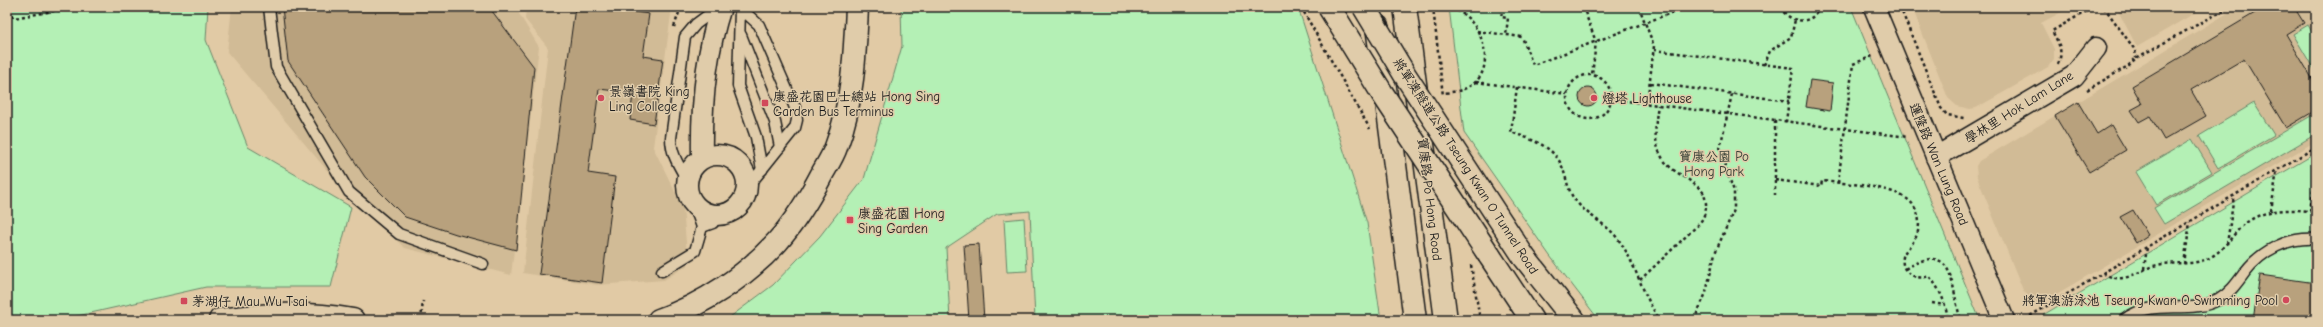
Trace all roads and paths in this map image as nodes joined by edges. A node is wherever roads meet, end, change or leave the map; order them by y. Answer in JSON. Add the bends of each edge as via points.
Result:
{"nodes":[{"id":1,"x":76,"y":7,"type":"edge"},
{"id":2,"x":269,"y":7,"type":"edge"},
{"id":3,"x":730,"y":7,"type":"edge"},
{"id":4,"x":857,"y":7,"type":"edge"},
{"id":5,"x":1301,"y":7,"type":"edge"},
{"id":6,"x":1329,"y":7,"type":"edge"},
{"id":7,"x":1364,"y":7,"type":"edge"},
{"id":8,"x":1374,"y":7,"type":"edge"},
{"id":9,"x":1405,"y":7,"type":"edge"},
{"id":10,"x":1503,"y":7,"type":"edge"},
{"id":11,"x":1583,"y":7,"type":"edge"},
{"id":12,"x":1639,"y":7,"type":"edge"},
{"id":13,"x":1687,"y":7,"type":"edge"},
{"id":14,"x":1728,"y":7,"type":"edge"},
{"id":15,"x":1744,"y":7,"type":"edge"},
{"id":16,"x":1780,"y":7,"type":"edge"},
{"id":17,"x":1820,"y":7,"type":"edge"},
{"id":18,"x":1874,"y":7,"type":"edge"},
{"id":19,"x":1900,"y":7,"type":"edge"},
{"id":20,"x":2094,"y":7,"type":"edge"},
{"id":21,"x":2104,"y":7,"type":"edge"},
{"id":22,"x":2230,"y":7,"type":"edge"},
{"id":23,"x":7,"y":11,"type":"edge"},
{"id":24,"x":1427,"y":11,"type":"dead end"},
{"id":25,"x":1795,"y":20,"type":"junction"},
{"id":26,"x":1645,"y":23,"type":"junction"},
{"id":27,"x":739,"y":31,"type":"junction"},
{"id":28,"x":1477,"y":31,"type":"junction"},
{"id":29,"x":1506,"y":35,"type":"junction"},
{"id":30,"x":1596,"y":42,"type":"junction"},
{"id":31,"x":2096,"y":48,"type":"dead end"},
{"id":32,"x":1654,"y":50,"type":"junction"},
{"id":33,"x":1878,"y":54,"type":"dead end"},
{"id":34,"x":1764,"y":65,"type":"junction"},
{"id":35,"x":2057,"y":66,"type":"dead end"},
{"id":36,"x":1592,"y":75,"type":"junction"},
{"id":37,"x":1476,"y":82,"type":"junction"},
{"id":38,"x":1650,"y":83,"type":"junction"},
{"id":39,"x":1517,"y":87,"type":"junction"},
{"id":40,"x":1437,"y":94,"type":"dead end"},
{"id":41,"x":1566,"y":94,"type":"junction"},
{"id":42,"x":1732,"y":94,"type":"junction"},
{"id":43,"x":1611,"y":100,"type":"junction"},
{"id":44,"x":1789,"y":101,"type":"junction"},
{"id":45,"x":1647,"y":104,"type":"junction"},
{"id":46,"x":1658,"y":106,"type":"junction"},
{"id":47,"x":1729,"y":115,"type":"junction"},
{"id":48,"x":1967,"y":118,"type":"dead end"},
{"id":49,"x":1775,"y":121,"type":"junction"},
{"id":50,"x":1786,"y":122,"type":"junction"},
{"id":51,"x":1844,"y":130,"type":"junction"},
{"id":52,"x":1391,"y":134,"type":"junction"},
{"id":53,"x":1905,"y":138,"type":"dead end"},
{"id":54,"x":780,"y":147,"type":"junction"},
{"id":55,"x":2316,"y":147,"type":"edge"},
{"id":56,"x":1936,"y":157,"type":"junction"},
{"id":57,"x":702,"y":158,"type":"junction"},
{"id":58,"x":762,"y":170,"type":"junction"},
{"id":59,"x":2277,"y":170,"type":"junction"},
{"id":60,"x":2316,"y":172,"type":"edge"},
{"id":61,"x":687,"y":180,"type":"junction"},
{"id":62,"x":1775,"y":180,"type":"junction"},
{"id":63,"x":1838,"y":183,"type":"junction"},
{"id":64,"x":747,"y":188,"type":"junction"},
{"id":65,"x":1775,"y":194,"type":"dead end"},
{"id":66,"x":2234,"y":196,"type":"junction"},
{"id":67,"x":2271,"y":211,"type":"junction"},
{"id":68,"x":2310,"y":211,"type":"junction"},
{"id":69,"x":2316,"y":212,"type":"edge"},
{"id":70,"x":708,"y":221,"type":"junction"},
{"id":71,"x":2190,"y":222,"type":"junction"},
{"id":72,"x":2316,"y":239,"type":"edge"},
{"id":73,"x":2227,"y":244,"type":"junction"},
{"id":74,"x":2147,"y":247,"type":"junction"},
{"id":75,"x":483,"y":264,"type":"dead end"},
{"id":76,"x":2184,"y":264,"type":"junction"},
{"id":77,"x":1905,"y":269,"type":"junction"},
{"id":78,"x":2144,"y":269,"type":"junction"},
{"id":79,"x":662,"y":271,"type":"dead end"},
{"id":80,"x":2103,"y":273,"type":"junction"},
{"id":81,"x":1639,"y":280,"type":"junction"},
{"id":82,"x":424,"y":301,"type":"dead end"},
{"id":83,"x":1932,"y":302,"type":"dead end"},
{"id":84,"x":1945,"y":305,"type":"junction"},
{"id":85,"x":2025,"y":319,"type":"dead end"},
{"id":86,"x":220,"y":320,"type":"edge"},
{"id":87,"x":353,"y":320,"type":"edge"},
{"id":88,"x":421,"y":320,"type":"edge"},
{"id":89,"x":660,"y":320,"type":"edge"},
{"id":90,"x":1415,"y":320,"type":"edge"},
{"id":91,"x":1446,"y":320,"type":"edge"},
{"id":92,"x":1532,"y":320,"type":"edge"},
{"id":93,"x":1574,"y":320,"type":"edge"},
{"id":94,"x":1660,"y":320,"type":"edge"},
{"id":95,"x":1694,"y":320,"type":"edge"},
{"id":96,"x":1948,"y":320,"type":"edge"},
{"id":97,"x":1961,"y":320,"type":"edge"},
{"id":98,"x":2004,"y":320,"type":"edge"},
{"id":99,"x":2124,"y":320,"type":"edge"}],
"edges":[{"from":1,"to":23,"type":"path","via":[[14,18]]},
{"from":2,"to":75,"type":"lane","via":[[276,67],[349,192],[399,234]]},
{"from":3,"to":27,"type":"lane"},
{"from":3,"to":54,"type":"lane","via":[[759,25],[796,110],[795,128]]},
{"from":3,"to":57,"type":"street","via":[[711,36],[702,109]]},
{"from":3,"to":61,"type":"lane","via":[[696,24],[685,37],[671,148]]},
{"from":4,"to":89,"type":"main road","via":[[855,56],[847,109],[836,148],[809,198],[778,242],[745,271],[709,296]]},
{"from":5,"to":52,"type":"path","via":[[1371,131]]},
{"from":6,"to":92,"type":"main road","bridge":true,"via":[[1382,94]]},
{"from":7,"to":93,"type":"main road","name":"將軍澳隧道公路 Tseung Kwan O Tunnel Road","bridge":true,"via":[[1524,257]]},
{"from":8,"to":52,"type":"main road"},
{"from":9,"to":91,"type":"main road","name":"寶康路 Po Hong Road"},
{"from":10,"to":29,"type":"path","via":[[1501,17],[1508,18]]},
{"from":11,"to":30,"type":"path"},
{"from":12,"to":26,"type":"path"},
{"from":13,"to":26,"type":"path"},
{"from":14,"to":15,"type":"path"},
{"from":16,"to":25,"type":"path","via":[[1785,15]]},
{"from":17,"to":25,"type":"path","via":[[1808,20]]},
{"from":18,"to":56,"type":"street","name":"運隆路 Wan Lung Road"},
{"from":19,"to":48,"type":"path","via":[[1941,108],[1947,115],[1960,119]]},
{"from":20,"to":35,"type":"path","via":[[2052,31],[2060,45]]},
{"from":21,"to":22,"type":"path","via":[[2135,50],[2136,58]]},
{"from":24,"to":28,"type":"path","via":[[1449,8],[1467,19]]},
{"from":25,"to":34,"type":"path","via":[[1791,37],[1770,51]]},
{"from":26,"to":30,"type":"path"},
{"from":26,"to":32,"type":"path"},
{"from":27,"to":54,"type":"lane","via":[[775,122]]},
{"from":27,"to":58,"type":"lane","via":[[738,86],[756,137]]},
{"from":28,"to":29,"type":"path"},
{"from":28,"to":37,"type":"path","via":[[1486,57],[1483,72]]},
{"from":29,"to":30,"type":"path","via":[[1522,37],[1532,65]]},
{"from":30,"to":36,"type":"path"},
{"from":31,"to":56,"type":"street","name":"學林里 Hok Lam Lane","via":[[2074,76]]},
{"from":32,"to":34,"type":"path"},
{"from":32,"to":38,"type":"path"},
{"from":33,"to":51,"type":"path","via":[[1853,64]]},
{"from":34,"to":44,"type":"path","via":[[1793,68]]},
{"from":36,"to":41,"type":"path","via":[[1585,75],[1572,81]]},
{"from":36,"to":43,"type":"path","via":[[1598,76],[1608,86]]},
{"from":37,"to":39,"type":"path"},
{"from":37,"to":40,"type":"path","via":[[1459,91]]},
{"from":38,"to":42,"type":"path"},
{"from":38,"to":45,"type":"path"},
{"from":39,"to":41,"type":"path"},
{"from":39,"to":81,"type":"path","via":[[1511,132],[1537,142],[1554,153],[1564,170],[1574,199],[1584,211],[1608,228],[1617,238]]},
{"from":41,"to":43,"type":"path","via":[[1573,113],[1586,119],[1605,112]]},
{"from":42,"to":44,"type":"path"},
{"from":42,"to":47,"type":"path"},
{"from":43,"to":45,"type":"path"},
{"from":44,"to":50,"type":"path"},
{"from":45,"to":46,"type":"path"},
{"from":46,"to":47,"type":"path"},
{"from":46,"to":81,"type":"path","via":[[1654,128],[1657,147],[1667,164],[1703,192],[1706,212],[1699,224]]},
{"from":47,"to":49,"type":"path"},
{"from":47,"to":95,"type":"path","via":[[1720,148],[1734,191],[1734,210],[1715,253],[1706,293]]},
{"from":49,"to":50,"type":"path"},
{"from":49,"to":62,"type":"path"},
{"from":50,"to":51,"type":"path"},
{"from":51,"to":53,"type":"path"},
{"from":51,"to":63,"type":"path"},
{"from":52,"to":90,"type":"main road"},
{"from":54,"to":58,"type":"lane"},
{"from":55,"to":59,"type":"path"},
{"from":56,"to":98,"type":"street","name":"運隆路 Wan Lung Road"},
{"from":57,"to":61,"type":"street","via":[[690,171]]},
{"from":57,"to":64,"type":"street","via":[[718,154],[736,161],[744,172]]},
{"from":58,"to":64,"type":"lane"},
{"from":59,"to":66,"type":"path"},
{"from":59,"to":67,"type":"path"},
{"from":60,"to":68,"type":"path"},
{"from":61,"to":70,"type":"street","via":[[689,197]]},
{"from":62,"to":63,"type":"path","via":[[1821,186],[1822,181]]},
{"from":62,"to":65,"type":"path"},
{"from":63,"to":77,"type":"path","via":[[1895,191],[1903,194],[1915,206],[1919,229],[1913,243],[1904,253]]},
{"from":64,"to":70,"type":"street","via":[[737,208]]},
{"from":66,"to":71,"type":"path"},
{"from":66,"to":73,"type":"path"},
{"from":67,"to":68,"type":"path"},
{"from":67,"to":73,"type":"path","via":[[2249,221]]},
{"from":68,"to":69,"type":"path"},
{"from":70,"to":79,"type":"lane","via":[[694,252]]},
{"from":71,"to":74,"type":"path"},
{"from":71,"to":76,"type":"path"},
{"from":72,"to":99,"type":"lane","via":[[2290,241],[2264,253],[2229,293],[2218,300],[2195,307],[2149,308]]},
{"from":73,"to":76,"type":"path","via":[[2210,257]]},
{"from":74,"to":78,"type":"path"},
{"from":74,"to":80,"type":"path"},
{"from":76,"to":78,"type":"path","via":[[2159,265]]},
{"from":77,"to":84,"type":"path","via":[[1918,278],[1929,276]]},
{"from":77,"to":97,"type":"path","via":[[1916,262],[1929,259],[1947,267],[1953,278],[1954,298]]},
{"from":78,"to":80,"type":"path","via":[[2122,278],[2109,277]]},
{"from":80,"to":85,"type":"path"},
{"from":81,"to":94,"type":"path"},
{"from":82,"to":88,"type":"path"},
{"from":83,"to":84,"type":"path"},
{"from":84,"to":96,"type":"path"},
{"from":86,"to":87,"type":"main road","via":[[261,314],[319,314]]}]}
